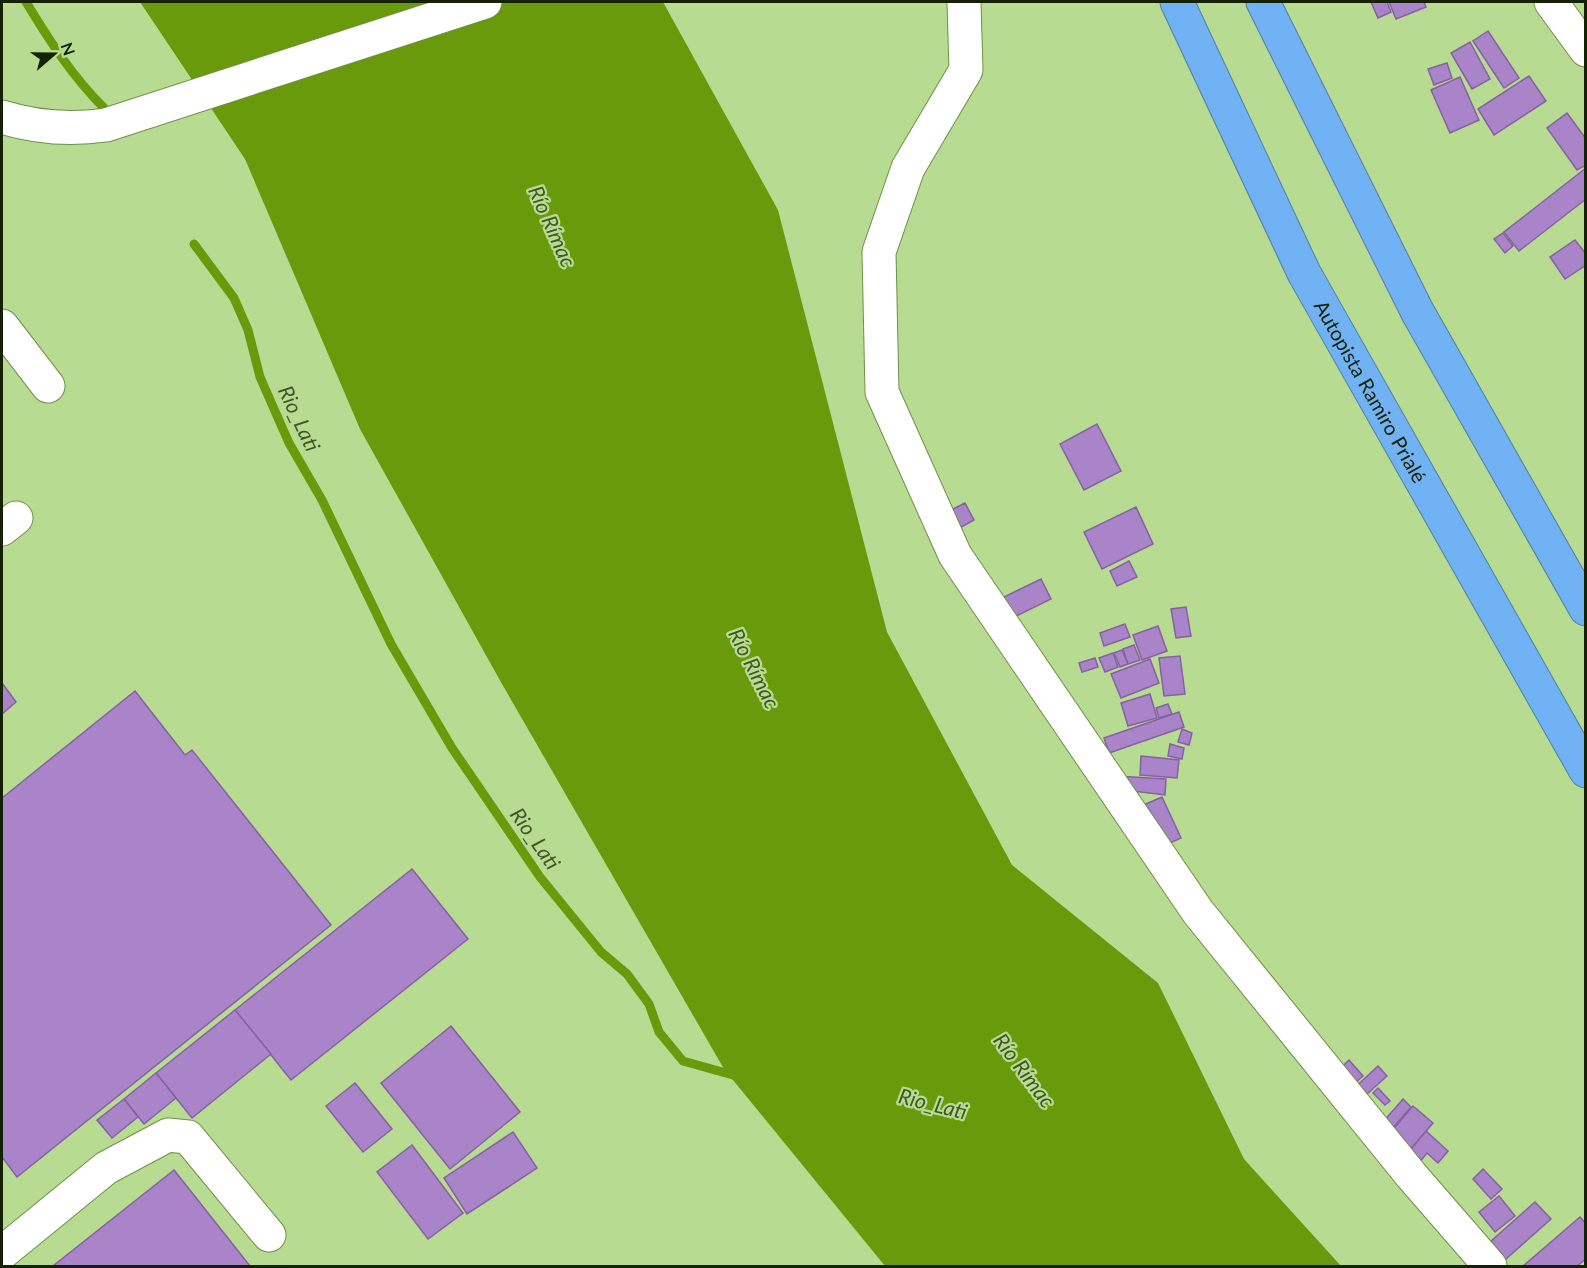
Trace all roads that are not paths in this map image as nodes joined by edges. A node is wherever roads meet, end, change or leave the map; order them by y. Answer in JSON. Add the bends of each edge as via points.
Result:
{"nodes":[{"id":1,"x":485,"y":2,"type":"edge"},
{"id":2,"x":964,"y":2,"type":"edge"},
{"id":3,"x":1177,"y":2,"type":"edge"},
{"id":4,"x":1263,"y":2,"type":"edge"},
{"id":5,"x":1551,"y":2,"type":"edge"},
{"id":6,"x":1586,"y":50,"type":"edge"},
{"id":7,"x":2,"y":118,"type":"edge"},
{"id":8,"x":2,"y":326,"type":"edge"},
{"id":9,"x":48,"y":386,"type":"dead end"},
{"id":10,"x":1586,"y":609,"type":"edge"},
{"id":11,"x":1586,"y":771,"type":"edge"},
{"id":12,"x":269,"y":1235,"type":"dead end"},
{"id":13,"x":2,"y":1253,"type":"edge"},
{"id":14,"x":1490,"y":1266,"type":"edge"}],
"edges":[{"from":1,"to":7,"type":"street","via":[[106,125],[30,125]]},
{"from":2,"to":14,"type":"street","via":[[966,70],[908,168],[879,252],[882,392],[955,555],[1197,912]]},
{"from":3,"to":11,"type":"highway","name":"Autopista Ramiro Prialé","via":[[1304,273]]},
{"from":4,"to":10,"type":"highway","via":[[1417,311]]},
{"from":5,"to":6,"type":"street"},
{"from":8,"to":9,"type":"street"},
{"from":12,"to":13,"type":"street","via":[[188,1137],[168,1135],[106,1168]]}]}
